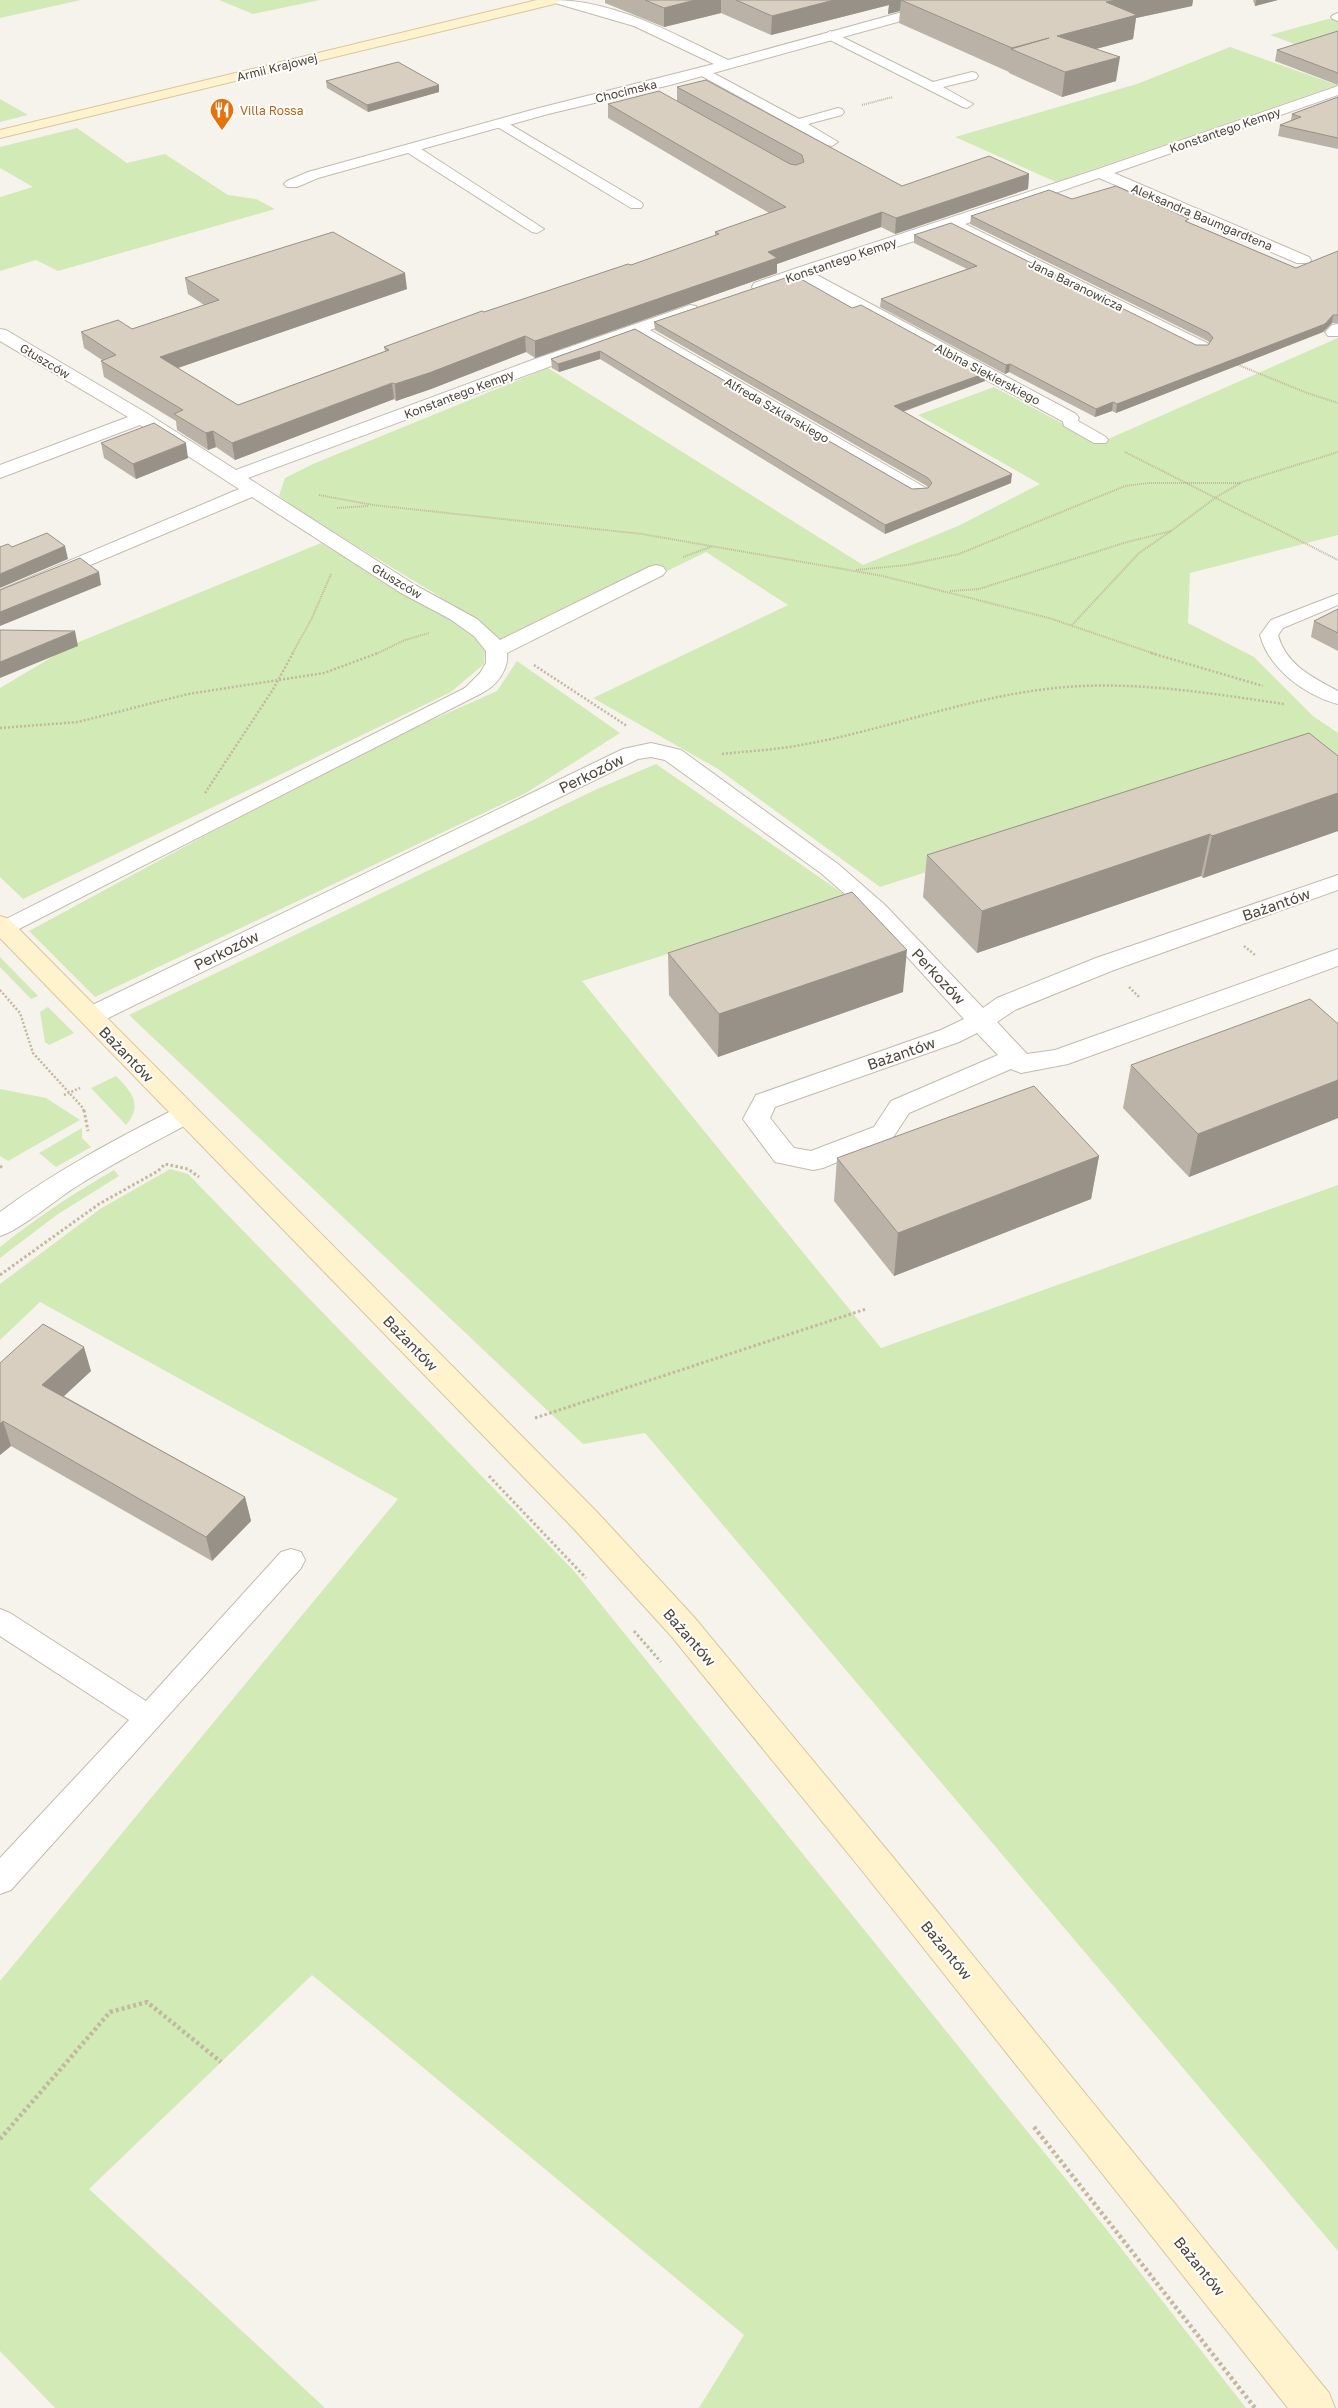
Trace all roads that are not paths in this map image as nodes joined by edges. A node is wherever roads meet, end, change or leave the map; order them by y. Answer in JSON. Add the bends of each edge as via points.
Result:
{"nodes":[{"id":1,"x":554,"y":0,"type":"edge"},
{"id":2,"x":560,"y":0,"type":"edge"},
{"id":3,"x":961,"y":0,"type":"edge"},
{"id":4,"x":830,"y":35,"type":"junction"},
{"id":5,"x":725,"y":64,"type":"junction"},
{"id":6,"x":702,"y":71,"type":"junction"},
{"id":7,"x":972,"y":76,"type":"dead end"},
{"id":8,"x":932,"y":86,"type":"junction"},
{"id":9,"x":641,"y":88,"type":"junction"},
{"id":10,"x":1338,"y":90,"type":"edge"},
{"id":11,"x":656,"y":96,"type":"edge"},
{"id":12,"x":967,"y":104,"type":"dead end"},
{"id":13,"x":838,"y":112,"type":"road end"},
{"id":14,"x":501,"y":123,"type":"junction"},
{"id":15,"x":797,"y":123,"type":"junction"},
{"id":16,"x":0,"y":134,"type":"edge"},
{"id":17,"x":832,"y":142,"type":"dead end"},
{"id":18,"x":410,"y":148,"type":"junction"},
{"id":19,"x":1100,"y":173,"type":"junction"},
{"id":20,"x":292,"y":184,"type":"dead end"},
{"id":21,"x":636,"y":205,"type":"dead end"},
{"id":22,"x":951,"y":223,"type":"junction"},
{"id":23,"x":537,"y":229,"type":"dead end"},
{"id":24,"x":1303,"y":260,"type":"dead end"},
{"id":25,"x":800,"y":273,"type":"junction"},
{"id":26,"x":745,"y":292,"type":"edge"},
{"id":27,"x":709,"y":304,"type":"edge"},
{"id":28,"x":636,"y":329,"type":"junction"},
{"id":29,"x":0,"y":334,"type":"edge"},
{"id":30,"x":1201,"y":347,"type":"edge"},
{"id":31,"x":142,"y":418,"type":"junction"},
{"id":32,"x":1070,"y":418,"type":"joint"},
{"id":33,"x":1100,"y":440,"type":"road end"},
{"id":34,"x":0,"y":472,"type":"edge"},
{"id":35,"x":234,"y":477,"type":"junction"},
{"id":36,"x":255,"y":489,"type":"junction"},
{"id":37,"x":919,"y":492,"type":"edge"},
{"id":38,"x":656,"y":571,"type":"dead end"},
{"id":39,"x":0,"y":597,"type":"edge"},
{"id":40,"x":1338,"y":598,"type":"edge"},
{"id":41,"x":500,"y":648,"type":"junction"},
{"id":42,"x":475,"y":689,"type":"joint"},
{"id":43,"x":1338,"y":698,"type":"edge"},
{"id":44,"x":1338,"y":882,"type":"edge"},
{"id":45,"x":2,"y":926,"type":"edge"},
{"id":46,"x":1338,"y":956,"type":"edge"},
{"id":47,"x":91,"y":1016,"type":"junction"},
{"id":48,"x":981,"y":1020,"type":"junction"},
{"id":49,"x":1018,"y":1061,"type":"junction"},
{"id":50,"x":186,"y":1114,"type":"junction"},
{"id":51,"x":0,"y":1226,"type":"edge"},
{"id":52,"x":291,"y":1560,"type":"dead end"},
{"id":53,"x":0,"y":1621,"type":"edge"},
{"id":54,"x":149,"y":1718,"type":"junction"},
{"id":55,"x":0,"y":1880,"type":"edge"},
{"id":56,"x":1314,"y":2408,"type":"edge"}],
"edges":[{"from":1,"to":16,"type":"street","name":"Armii Krajowej"},
{"from":2,"to":5,"type":"street","via":[[639,23]]},
{"from":3,"to":4,"type":"street","name":"Chocimska"},
{"from":4,"to":5,"type":"street","name":"Chocimska"},
{"from":4,"to":8,"type":"lane"},
{"from":5,"to":6,"type":"street","name":"Chocimska"},
{"from":6,"to":9,"type":"street","name":"Chocimska"},
{"from":6,"to":15,"type":"lane"},
{"from":7,"to":8,"type":"lane"},
{"from":8,"to":12,"type":"lane"},
{"from":9,"to":11,"type":"lane"},
{"from":9,"to":14,"type":"street","name":"Chocimska"},
{"from":10,"to":19,"type":"street","name":"Konstantego Kempy"},
{"from":13,"to":15,"type":"lane"},
{"from":14,"to":18,"type":"street","name":"Chocimska"},
{"from":14,"to":21,"type":"lane"},
{"from":15,"to":17,"type":"lane"},
{"from":18,"to":20,"type":"street","name":"Chocimska"},
{"from":18,"to":23,"type":"lane"},
{"from":19,"to":22,"type":"street","name":"Konstantego Kempy"},
{"from":19,"to":24,"type":"street","name":"Aleksandra Baumgardtena"},
{"from":22,"to":25,"type":"street","name":"Konstantego Kempy"},
{"from":22,"to":30,"type":"street","name":"Jana Baranowicza"},
{"from":25,"to":26,"type":"street","name":"Konstantego Kempy"},
{"from":25,"to":32,"type":"street","name":"Albina Siekierskiego"},
{"from":27,"to":28,"type":"street","name":"Konstantego Kempy"},
{"from":28,"to":35,"type":"street","name":"Konstantego Kempy"},
{"from":28,"to":37,"type":"street","name":"Alfreda Szklarskiego"},
{"from":29,"to":31,"type":"street","name":"Głuszców"},
{"from":31,"to":34,"type":"street"},
{"from":31,"to":35,"type":"street","name":"Głuszców"},
{"from":32,"to":33,"type":"lane","via":[[1070,424]]},
{"from":35,"to":36,"type":"street","name":"Głuszców"},
{"from":36,"to":39,"type":"street"},
{"from":36,"to":41,"type":"street","name":"Głuszców","via":[[408,589],[466,622]]},
{"from":38,"to":41,"type":"street"},
{"from":40,"to":43,"type":"lane","via":[[1277,624],[1269,635],[1272,648],[1290,671]]},
{"from":41,"to":42,"type":"street","via":[[486,681]]},
{"from":42,"to":45,"type":"lane"},
{"from":44,"to":48,"type":"street","name":"Bażantów","via":[[1105,964],[1006,1004]]},
{"from":45,"to":47,"type":"street","name":"Bażantów"},
{"from":46,"to":49,"type":"street","name":"Bażantów","via":[[1059,1058]]},
{"from":47,"to":48,"type":"street","name":"Perkozów","via":[[641,750],[663,752],[679,760],[830,869],[877,910]]},
{"from":47,"to":50,"type":"street","name":"Bażantów"},
{"from":48,"to":49,"type":"street","name":"Perkozów"},
{"from":48,"to":49,"type":"street","name":"Bażantów","via":[[950,1036],[765,1101],[756,1119],[785,1155],[813,1161],[883,1132],[900,1108]]},
{"from":50,"to":51,"type":"street","via":[[85,1168]]},
{"from":50,"to":56,"type":"street","name":"Bażantów","via":[[586,1521],[683,1627]]},
{"from":52,"to":54,"type":"lane"},
{"from":53,"to":54,"type":"lane"},
{"from":54,"to":55,"type":"lane"}]}
